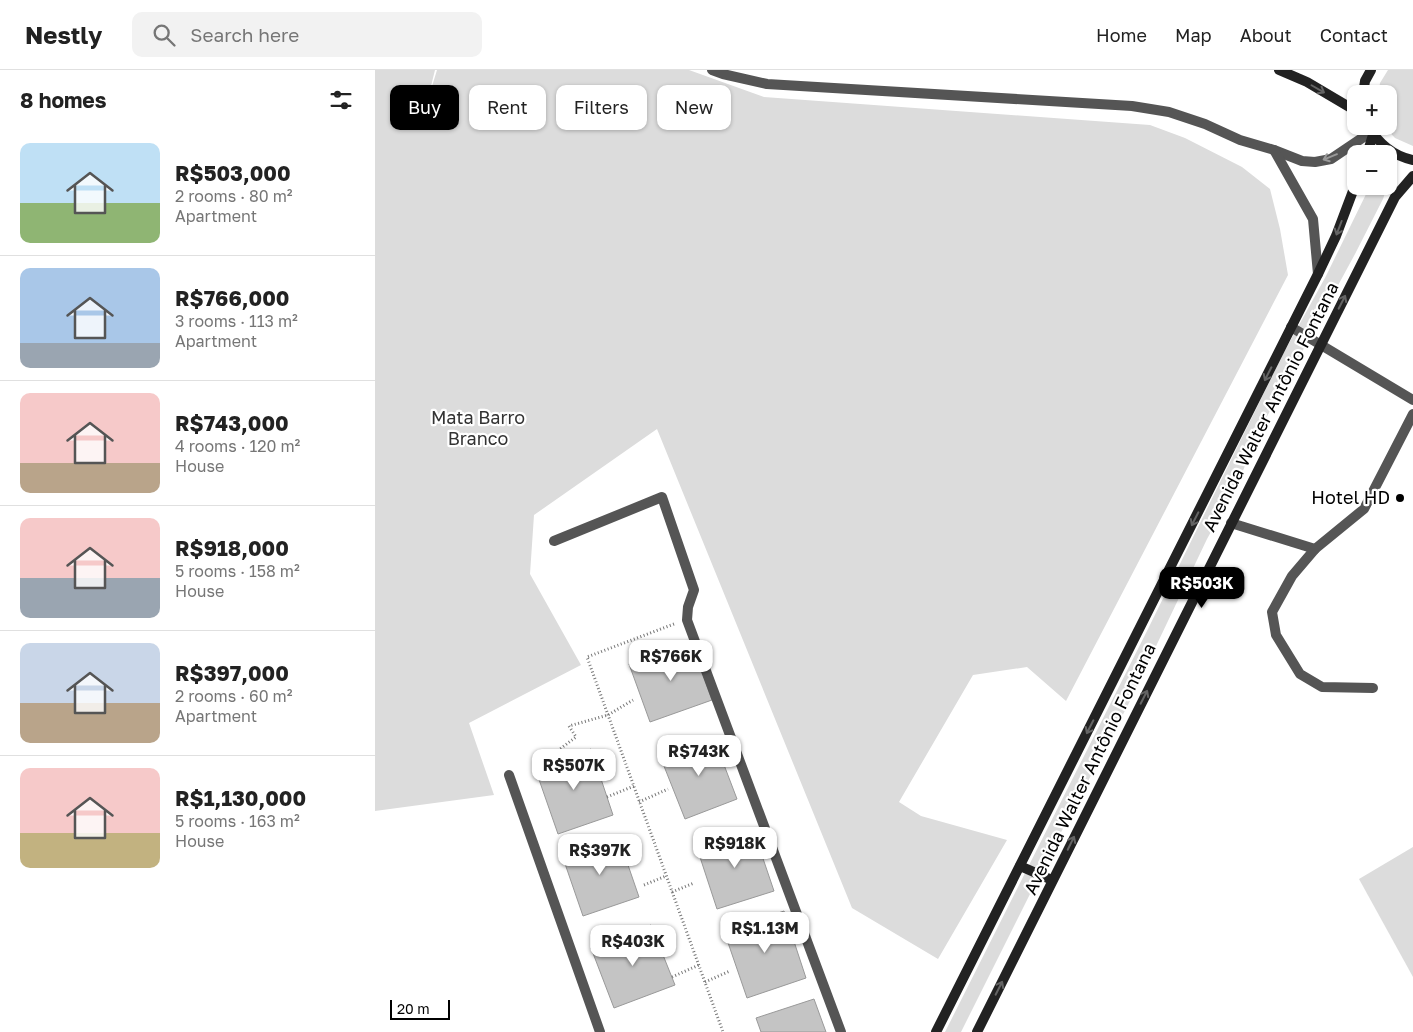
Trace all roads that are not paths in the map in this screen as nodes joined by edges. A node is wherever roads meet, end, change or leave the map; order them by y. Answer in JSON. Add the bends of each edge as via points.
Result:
{"nodes":[{"id":1,"x":712,"y":70,"type":"edge"},
{"id":2,"x":1279,"y":70,"type":"edge"},
{"id":3,"x":1371,"y":70,"type":"edge"},
{"id":4,"x":1364,"y":85,"type":"edge"},
{"id":5,"x":1347,"y":105,"type":"edge"},
{"id":6,"x":1365,"y":135,"type":"edge"},
{"id":7,"x":1375,"y":135,"type":"edge"},
{"id":8,"x":1274,"y":150,"type":"junction"},
{"id":9,"x":1413,"y":160,"type":"edge"},
{"id":10,"x":1413,"y":176,"type":"edge"},
{"id":11,"x":1351,"y":195,"type":"edge"},
{"id":12,"x":1318,"y":274,"type":"junction"},
{"id":13,"x":1291,"y":328,"type":"junction"},
{"id":14,"x":1321,"y":344,"type":"junction"},
{"id":15,"x":1413,"y":400,"type":"edge"},
{"id":16,"x":1413,"y":414,"type":"edge"},
{"id":17,"x":1231,"y":523,"type":"junction"},
{"id":18,"x":554,"y":541,"type":"dead end"},
{"id":19,"x":1315,"y":549,"type":"junction"},
{"id":20,"x":1373,"y":688,"type":"dead end"},
{"id":21,"x":509,"y":775,"type":"dead end"},
{"id":22,"x":1020,"y":866,"type":"junction"},
{"id":23,"x":1053,"y":880,"type":"junction"},
{"id":24,"x":600,"y":1032,"type":"edge"},
{"id":25,"x":841,"y":1032,"type":"edge"},
{"id":26,"x":937,"y":1032,"type":"edge"},
{"id":27,"x":977,"y":1032,"type":"edge"}],
"edges":[{"from":1,"to":8,"type":"street","via":[[767,84],[1132,106],[1169,112]]},
{"from":2,"to":5,"type":"main road","one_way":true},
{"from":3,"to":4,"type":"main road"},
{"from":6,"to":8,"type":"street","one_way":true,"via":[[1331,159],[1315,162],[1302,161]]},
{"from":7,"to":9,"type":"main road","via":[[1387,149]]},
{"from":8,"to":12,"type":"street","via":[[1313,219]]},
{"from":14,"to":10,"type":"main road","name":"Avenida Walter Antônio Fontana","one_way":true,"via":[[1395,197]]},
{"from":11,"to":12,"type":"main road","name":"Avenida Walter Antônio Fontana","one_way":true},
{"from":12,"to":13,"type":"main road","name":"Avenida Walter Antônio Fontana"},
{"from":13,"to":14,"type":"street"},
{"from":13,"to":22,"type":"main road","name":"Avenida Walter Antônio Fontana","one_way":true},
{"from":14,"to":15,"type":"street"},
{"from":14,"to":17,"type":"main road","name":"Avenida Walter Antônio Fontana"},
{"from":16,"to":19,"type":"street","via":[[1364,509]]},
{"from":17,"to":19,"type":"street"},
{"from":23,"to":17,"type":"main road","name":"Avenida Walter Antônio Fontana","one_way":true},
{"from":18,"to":25,"type":"street","via":[[662,497],[694,590],[687,620]]},
{"from":19,"to":20,"type":"street","via":[[1292,576],[1272,612],[1276,635],[1300,674],[1322,687]]},
{"from":21,"to":24,"type":"street"},
{"from":22,"to":23,"type":"main road"},
{"from":22,"to":26,"type":"main road","name":"Avenida Walter Antônio Fontana"},
{"from":27,"to":23,"type":"main road","name":"Avenida Walter Antônio Fontana","one_way":true}]}
